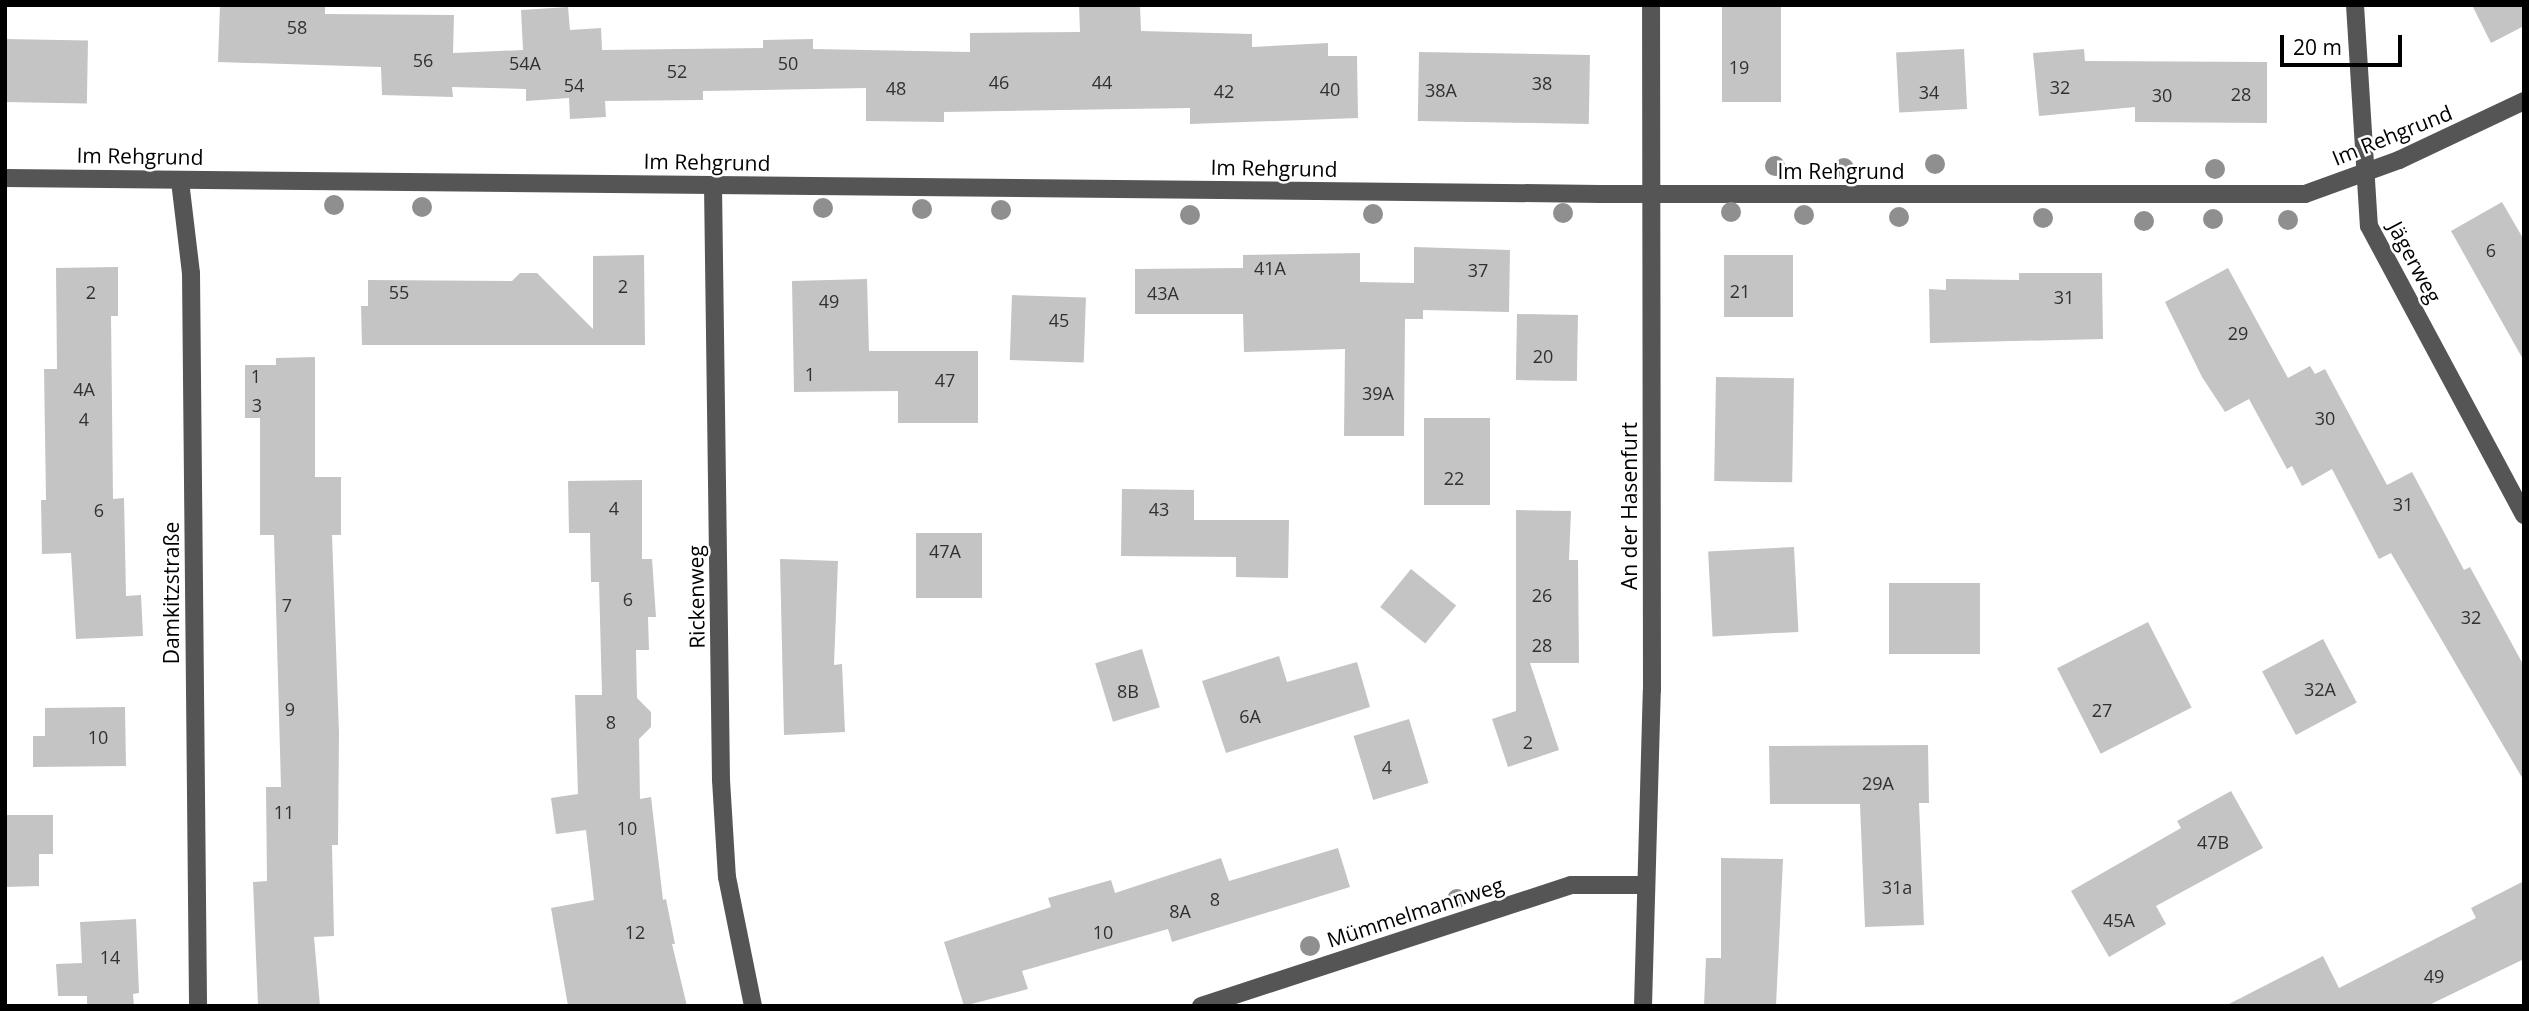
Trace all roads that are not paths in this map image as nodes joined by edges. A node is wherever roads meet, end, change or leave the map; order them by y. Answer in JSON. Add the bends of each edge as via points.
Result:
{"nodes":[{"id":1,"x":1651,"y":5,"type":"edge"},
{"id":2,"x":2355,"y":5,"type":"edge"},
{"id":3,"x":2524,"y":101,"type":"edge"},
{"id":4,"x":2366,"y":172,"type":"junction"},
{"id":5,"x":5,"y":178,"type":"edge"},
{"id":6,"x":180,"y":181,"type":"junction"},
{"id":7,"x":713,"y":185,"type":"junction"},
{"id":8,"x":1652,"y":193,"type":"junction"},
{"id":9,"x":2524,"y":515,"type":"edge"},
{"id":10,"x":1646,"y":885,"type":"junction"},
{"id":11,"x":198,"y":1006,"type":"edge"},
{"id":12,"x":753,"y":1006,"type":"edge"},
{"id":13,"x":1201,"y":1006,"type":"edge"},
{"id":14,"x":1643,"y":1006,"type":"edge"}],
"edges":[{"from":1,"to":8,"type":"street","name":"An der Hasenfurt"},
{"from":2,"to":4,"type":"street","name":"Jägerweg"},
{"from":3,"to":4,"type":"street","name":"Im Rehgrund"},
{"from":4,"to":8,"type":"street","name":"Im Rehgrund","via":[[2305,194]]},
{"from":4,"to":9,"type":"street","name":"Jägerweg","via":[[2370,226]]},
{"from":5,"to":6,"type":"street","name":"Im Rehgrund"},
{"from":6,"to":7,"type":"street","name":"Im Rehgrund"},
{"from":6,"to":11,"type":"street","name":"Damkitzstraße","via":[[191,273]]},
{"from":7,"to":8,"type":"street","name":"Im Rehgrund"},
{"from":7,"to":12,"type":"street","name":"Rickenweg","via":[[721,770],[727,877]]},
{"from":8,"to":10,"type":"street","name":"An der Hasenfurt","via":[[1652,677]]},
{"from":10,"to":13,"type":"street","name":"Mümmelmannweg","via":[[1571,885]]},
{"from":10,"to":14,"type":"street","name":"An der Hasenfurt"}]}
